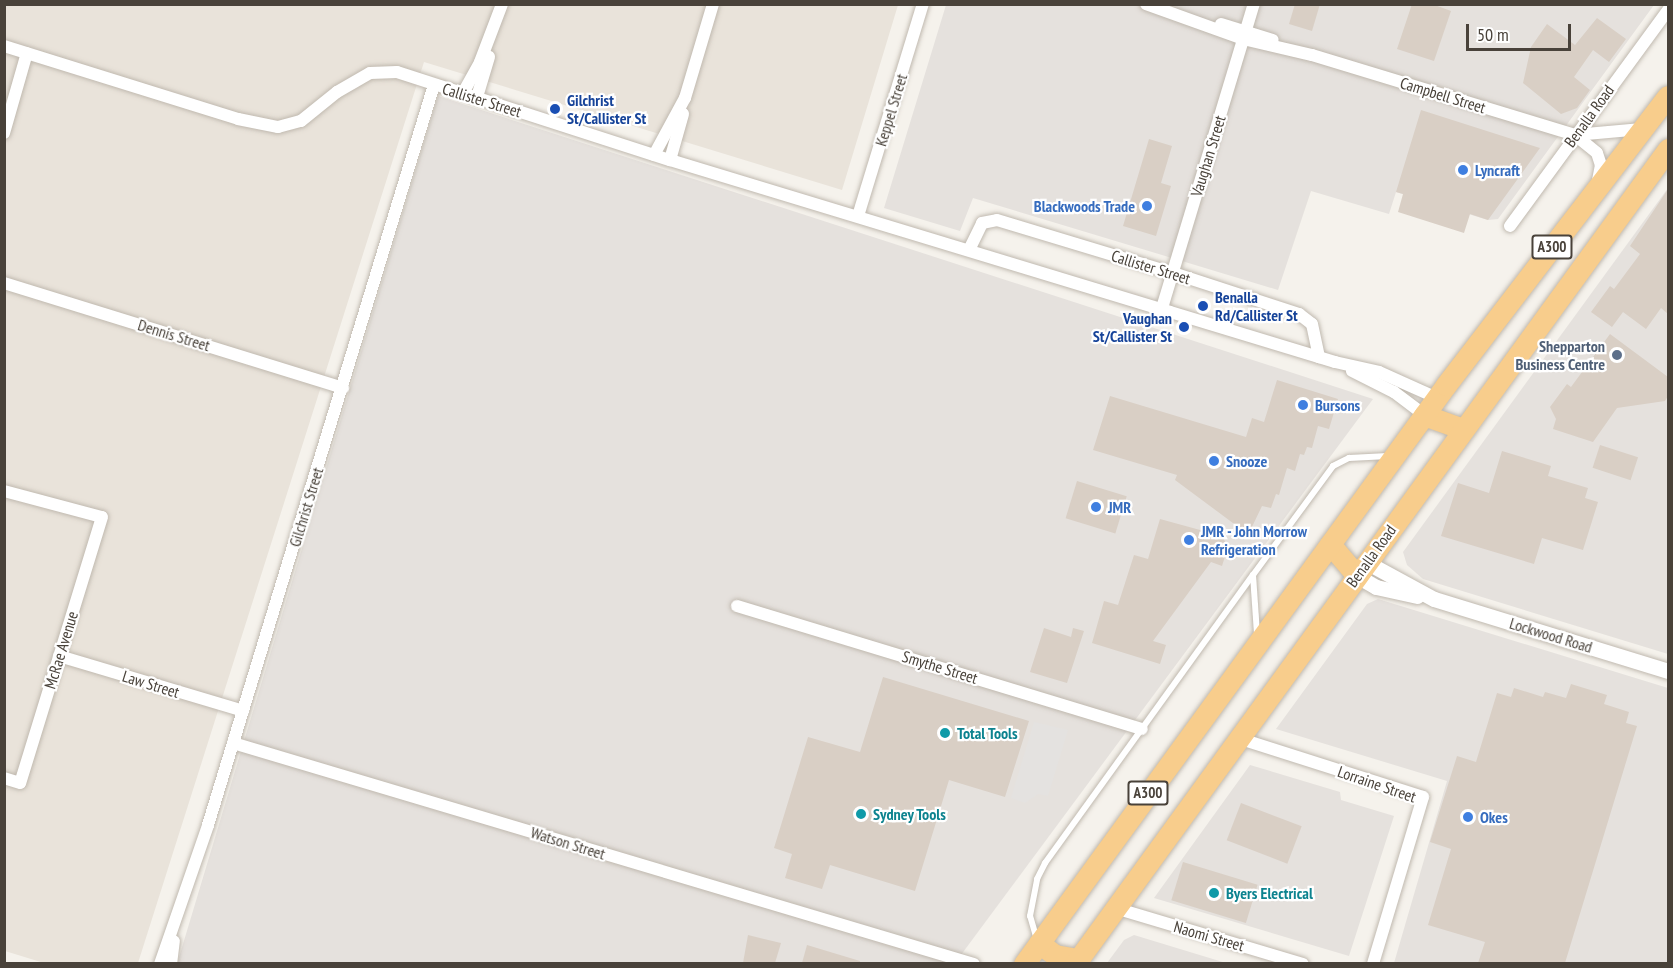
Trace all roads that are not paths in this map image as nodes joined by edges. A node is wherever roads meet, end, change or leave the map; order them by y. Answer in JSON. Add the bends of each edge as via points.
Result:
{"nodes":[{"id":1,"x":502,"y":4,"type":"edge"},
{"id":2,"x":713,"y":4,"type":"edge"},
{"id":3,"x":923,"y":4,"type":"edge"},
{"id":4,"x":1146,"y":4,"type":"edge"},
{"id":5,"x":1254,"y":4,"type":"edge"},
{"id":6,"x":1662,"y":4,"type":"edge"},
{"id":7,"x":1668,"y":10,"type":"edge"},
{"id":8,"x":495,"y":26,"type":"junction"},
{"id":9,"x":1245,"y":35,"type":"junction"},
{"id":10,"x":1647,"y":35,"type":"junction"},
{"id":11,"x":4,"y":46,"type":"edge"},
{"id":12,"x":27,"y":53,"type":"junction"},
{"id":13,"x":434,"y":85,"type":"junction"},
{"id":14,"x":463,"y":93,"type":"junction"},
{"id":15,"x":477,"y":96,"type":"junction"},
{"id":16,"x":1668,"y":96,"type":"edge"},
{"id":17,"x":685,"y":98,"type":"junction"},
{"id":18,"x":1643,"y":129,"type":"junction"},
{"id":19,"x":4,"y":133,"type":"edge"},
{"id":20,"x":1575,"y":135,"type":"junction"},
{"id":21,"x":1668,"y":148,"type":"edge"},
{"id":22,"x":654,"y":155,"type":"junction"},
{"id":23,"x":670,"y":160,"type":"junction"},
{"id":24,"x":1598,"y":188,"type":"junction"},
{"id":25,"x":1635,"y":194,"type":"junction"},
{"id":26,"x":858,"y":216,"type":"junction"},
{"id":27,"x":1510,"y":226,"type":"dead end"},
{"id":28,"x":969,"y":250,"type":"junction"},
{"id":29,"x":1173,"y":273,"type":"junction"},
{"id":30,"x":4,"y":283,"type":"edge"},
{"id":31,"x":1162,"y":308,"type":"junction"},
{"id":32,"x":1319,"y":357,"type":"junction"},
{"id":33,"x":1335,"y":362,"type":"junction"},
{"id":34,"x":343,"y":388,"type":"junction"},
{"id":35,"x":1437,"y":398,"type":"junction"},
{"id":36,"x":1424,"y":415,"type":"junction"},
{"id":37,"x":1463,"y":429,"type":"junction"},
{"id":38,"x":1395,"y":455,"type":"junction"},
{"id":39,"x":4,"y":491,"type":"edge"},
{"id":40,"x":1330,"y":544,"type":"junction"},
{"id":41,"x":1362,"y":569,"type":"junction"},
{"id":42,"x":1253,"y":575,"type":"junction"},
{"id":43,"x":737,"y":606,"type":"dead end"},
{"id":44,"x":1258,"y":642,"type":"junction"},
{"id":45,"x":59,"y":656,"type":"junction"},
{"id":46,"x":1668,"y":671,"type":"edge"},
{"id":47,"x":243,"y":711,"type":"junction"},
{"id":48,"x":1142,"y":729,"type":"junction"},
{"id":49,"x":1238,"y":738,"type":"junction"},
{"id":50,"x":233,"y":743,"type":"junction"},
{"id":51,"x":4,"y":778,"type":"edge"},
{"id":52,"x":1115,"y":908,"type":"junction"},
{"id":53,"x":176,"y":928,"type":"junction"},
{"id":54,"x":1039,"y":944,"type":"junction"},
{"id":55,"x":901,"y":945,"type":"junction"},
{"id":56,"x":1076,"y":961,"type":"edge"},
{"id":57,"x":160,"y":963,"type":"edge"},
{"id":58,"x":171,"y":963,"type":"edge"},
{"id":59,"x":947,"y":963,"type":"edge"},
{"id":60,"x":974,"y":963,"type":"edge"},
{"id":61,"x":1024,"y":963,"type":"edge"},
{"id":62,"x":1303,"y":963,"type":"edge"},
{"id":63,"x":1373,"y":963,"type":"edge"}],
"edges":[{"from":1,"to":8,"type":"street"},
{"from":2,"to":17,"type":"street"},
{"from":3,"to":26,"type":"street","name":"Keppel Street"},
{"from":4,"to":9,"type":"street","name":"Campbell Street"},
{"from":5,"to":9,"type":"street","name":"Vaughan Street"},
{"from":6,"to":10,"type":"street","name":"Benalla Road"},
{"from":7,"to":10,"type":"street","name":"Benalla Road"},
{"from":8,"to":14,"type":"street"},
{"from":8,"to":15,"type":"street"},
{"from":9,"to":20,"type":"street","name":"Campbell Street"},
{"from":9,"to":29,"type":"street","name":"Vaughan Street"},
{"from":10,"to":20,"type":"street","name":"Benalla Road"},
{"from":11,"to":12,"type":"street","name":"Callister Street"},
{"from":12,"to":13,"type":"street","name":"Callister Street","via":[[238,119],[278,127],[302,121],[337,92],[370,74],[397,72]]},
{"from":12,"to":19,"type":"street"},
{"from":13,"to":14,"type":"street","name":"Callister Street"},
{"from":13,"to":34,"type":"street","name":"Gilchrist Street"},
{"from":14,"to":15,"type":"street","name":"Callister Street"},
{"from":15,"to":22,"type":"street","name":"Callister Street"},
{"from":16,"to":18,"type":"highway","number":"A300"},
{"from":17,"to":22,"type":"street"},
{"from":17,"to":23,"type":"street"},
{"from":18,"to":20,"type":"street"},
{"from":18,"to":24,"type":"highway","number":"A300"},
{"from":20,"to":24,"type":"street","via":[[1590,145],[1601,165]]},
{"from":20,"to":27,"type":"street","name":"Benalla Road"},
{"from":21,"to":25,"type":"highway","name":"Benalla Road","number":"A300"},
{"from":22,"to":23,"type":"street","name":"Callister Street"},
{"from":23,"to":26,"type":"street","name":"Callister Street"},
{"from":24,"to":25,"type":"highway","via":[[1628,183]]},
{"from":24,"to":35,"type":"highway","number":"A300"},
{"from":25,"to":37,"type":"highway","name":"Benalla Road","number":"A300"},
{"from":26,"to":28,"type":"street","name":"Callister Street"},
{"from":28,"to":29,"type":"street","name":"Callister Street","via":[[982,223],[997,220]]},
{"from":28,"to":31,"type":"street","name":"Callister Street"},
{"from":29,"to":31,"type":"street","name":"Vaughan Street"},
{"from":29,"to":32,"type":"street","name":"Callister Street","via":[[1299,314],[1312,324]]},
{"from":30,"to":34,"type":"street","name":"Dennis Street"},
{"from":31,"to":32,"type":"street","name":"Callister Street"},
{"from":32,"to":33,"type":"street","name":"Callister Street"},
{"from":33,"to":35,"type":"street","name":"Callister Street","via":[[1398,378]]},
{"from":33,"to":36,"type":"street","name":"Callister Street","via":[[1394,392]]},
{"from":34,"to":47,"type":"street","name":"Gilchrist Street"},
{"from":35,"to":36,"type":"highway","number":"A300"},
{"from":35,"to":37,"type":"highway"},
{"from":36,"to":37,"type":"highway"},
{"from":36,"to":38,"type":"highway","number":"A300"},
{"from":37,"to":41,"type":"highway","name":"Benalla Road","number":"A300"},
{"from":38,"to":40,"type":"highway","number":"A300"},
{"from":38,"to":42,"type":"lane","via":[[1349,458],[1333,466]]},
{"from":39,"to":45,"type":"street","name":"McRae Avenue","via":[[102,517]]},
{"from":40,"to":41,"type":"highway"},
{"from":40,"to":44,"type":"highway","number":"A300"},
{"from":41,"to":46,"type":"street","name":"Lockwood Road","via":[[1434,599]]},
{"from":41,"to":49,"type":"highway","name":"Benalla Road","number":"A300"},
{"from":42,"to":44,"type":"lane"},
{"from":42,"to":48,"type":"lane"},
{"from":43,"to":48,"type":"street","name":"Smythe Street"},
{"from":44,"to":54,"type":"highway","number":"A300"},
{"from":45,"to":47,"type":"street","name":"Law Street"},
{"from":45,"to":51,"type":"street","name":"McRae Avenue","via":[[20,783]]},
{"from":47,"to":50,"type":"street","name":"Gilchrist Street"},
{"from":48,"to":54,"type":"lane","via":[[1037,879],[1031,928]]},
{"from":49,"to":52,"type":"highway","name":"Benalla Road","number":"A300"},
{"from":49,"to":63,"type":"street","name":"Lorraine Street","via":[[1423,797]]},
{"from":50,"to":53,"type":"street","name":"Gilchrist Street"},
{"from":50,"to":55,"type":"street","name":"Watson Street"},
{"from":52,"to":56,"type":"highway","name":"Benalla Road","number":"A300"},
{"from":52,"to":62,"type":"street","name":"Naomi Street"},
{"from":53,"to":57,"type":"street","name":"Gilchrist Street"},
{"from":53,"to":58,"type":"street","name":"Gilchrist Street"},
{"from":54,"to":56,"type":"highway","via":[[1055,955]]},
{"from":54,"to":61,"type":"highway","number":"A300"},
{"from":55,"to":59,"type":"street","name":"Watson Street"},
{"from":55,"to":60,"type":"street","name":"Watson Street"}]}
